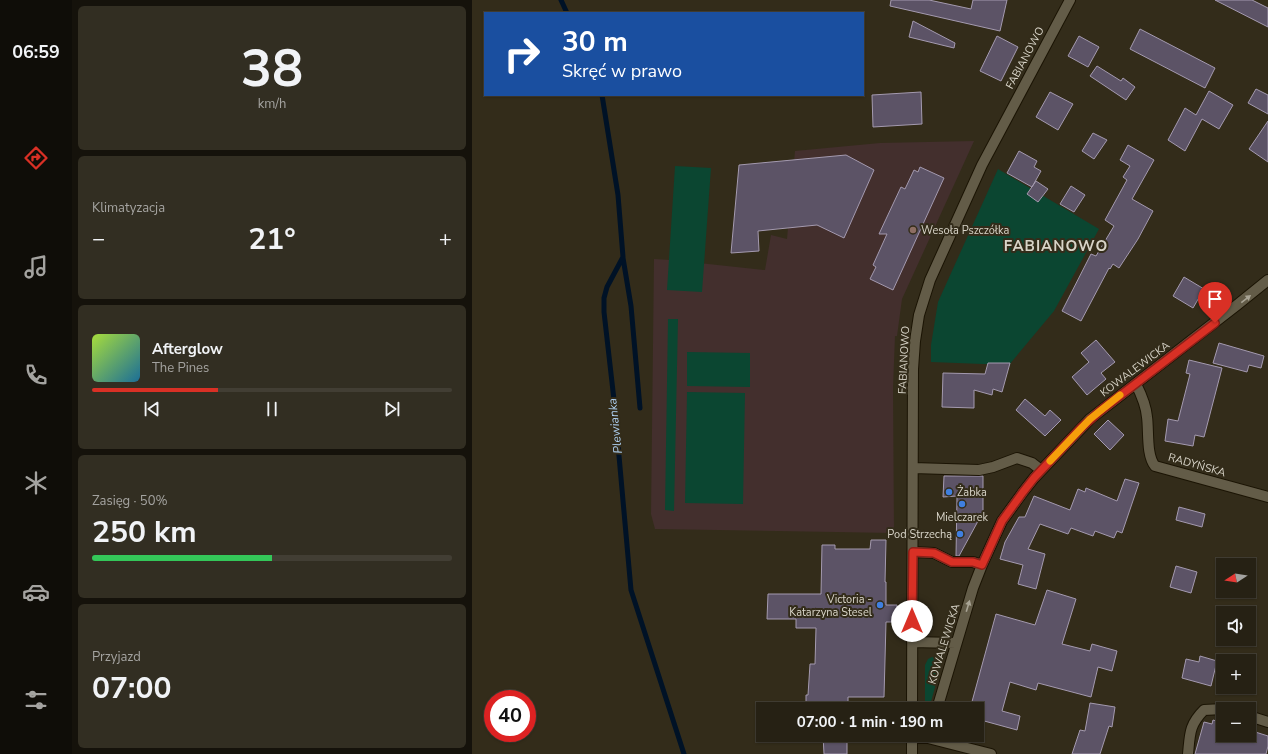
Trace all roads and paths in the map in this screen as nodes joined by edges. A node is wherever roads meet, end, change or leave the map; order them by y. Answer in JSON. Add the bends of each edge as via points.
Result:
{"nodes":[{"id":1,"x":1070,"y":0,"type":"edge"},
{"id":2,"x":1268,"y":280,"type":"edge"},
{"id":3,"x":1136,"y":384,"type":"junction"},
{"id":4,"x":913,"y":468,"type":"junction"},
{"id":5,"x":1041,"y":470,"type":"junction"},
{"id":6,"x":1268,"y":498,"type":"edge"},
{"id":7,"x":913,"y":552,"type":"junction"},
{"id":8,"x":982,"y":565,"type":"junction"},
{"id":9,"x":912,"y":642,"type":"junction"},
{"id":10,"x":956,"y":644,"type":"junction"},
{"id":11,"x":912,"y":702,"type":"edge"},
{"id":12,"x":939,"y":702,"type":"edge"},
{"id":13,"x":1216,"y":709,"type":"edge"},
{"id":14,"x":1256,"y":718,"type":"edge"},
{"id":15,"x":1268,"y":722,"type":"edge"},
{"id":16,"x":912,"y":742,"type":"edge"},
{"id":17,"x":950,"y":742,"type":"edge"},
{"id":18,"x":912,"y":754,"type":"edge"},
{"id":19,"x":991,"y":754,"type":"edge"},
{"id":20,"x":1188,"y":754,"type":"edge"}],
"edges":[{"from":1,"to":4,"type":"street","name":"FABIANOWO","via":[[982,165],[928,286],[919,315],[915,341]]},
{"from":3,"to":2,"type":"street","name":"KOWALEWICKA","one_way":true},
{"from":3,"to":5,"type":"street","name":"KOWALEWICKA","via":[[1090,419]]},
{"from":3,"to":6,"type":"street","name":"RADYŃSKA","via":[[1144,401],[1150,455],[1155,466]]},
{"from":4,"to":5,"type":"street","via":[[979,470],[1017,458],[1032,463]]},
{"from":4,"to":7,"type":"street","name":"FABIANOWO"},
{"from":5,"to":8,"type":"street","name":"KOWALEWICKA","via":[[1002,521]]},
{"from":7,"to":8,"type":"street","via":[[934,553],[952,562],[973,562]]},
{"from":7,"to":9,"type":"street","name":"FABIANOWO"},
{"from":10,"to":8,"type":"street","name":"KOWALEWICKA","one_way":true},
{"from":9,"to":10,"type":"street"},
{"from":9,"to":11,"type":"street","name":"FABIANOWO"},
{"from":10,"to":12,"type":"street","name":"KOWALEWICKA"},
{"from":13,"to":20,"type":"street","via":[[1204,710],[1195,718],[1191,728]]},
{"from":14,"to":15,"type":"street"},
{"from":16,"to":18,"type":"street"},
{"from":17,"to":19,"type":"street"}]}
